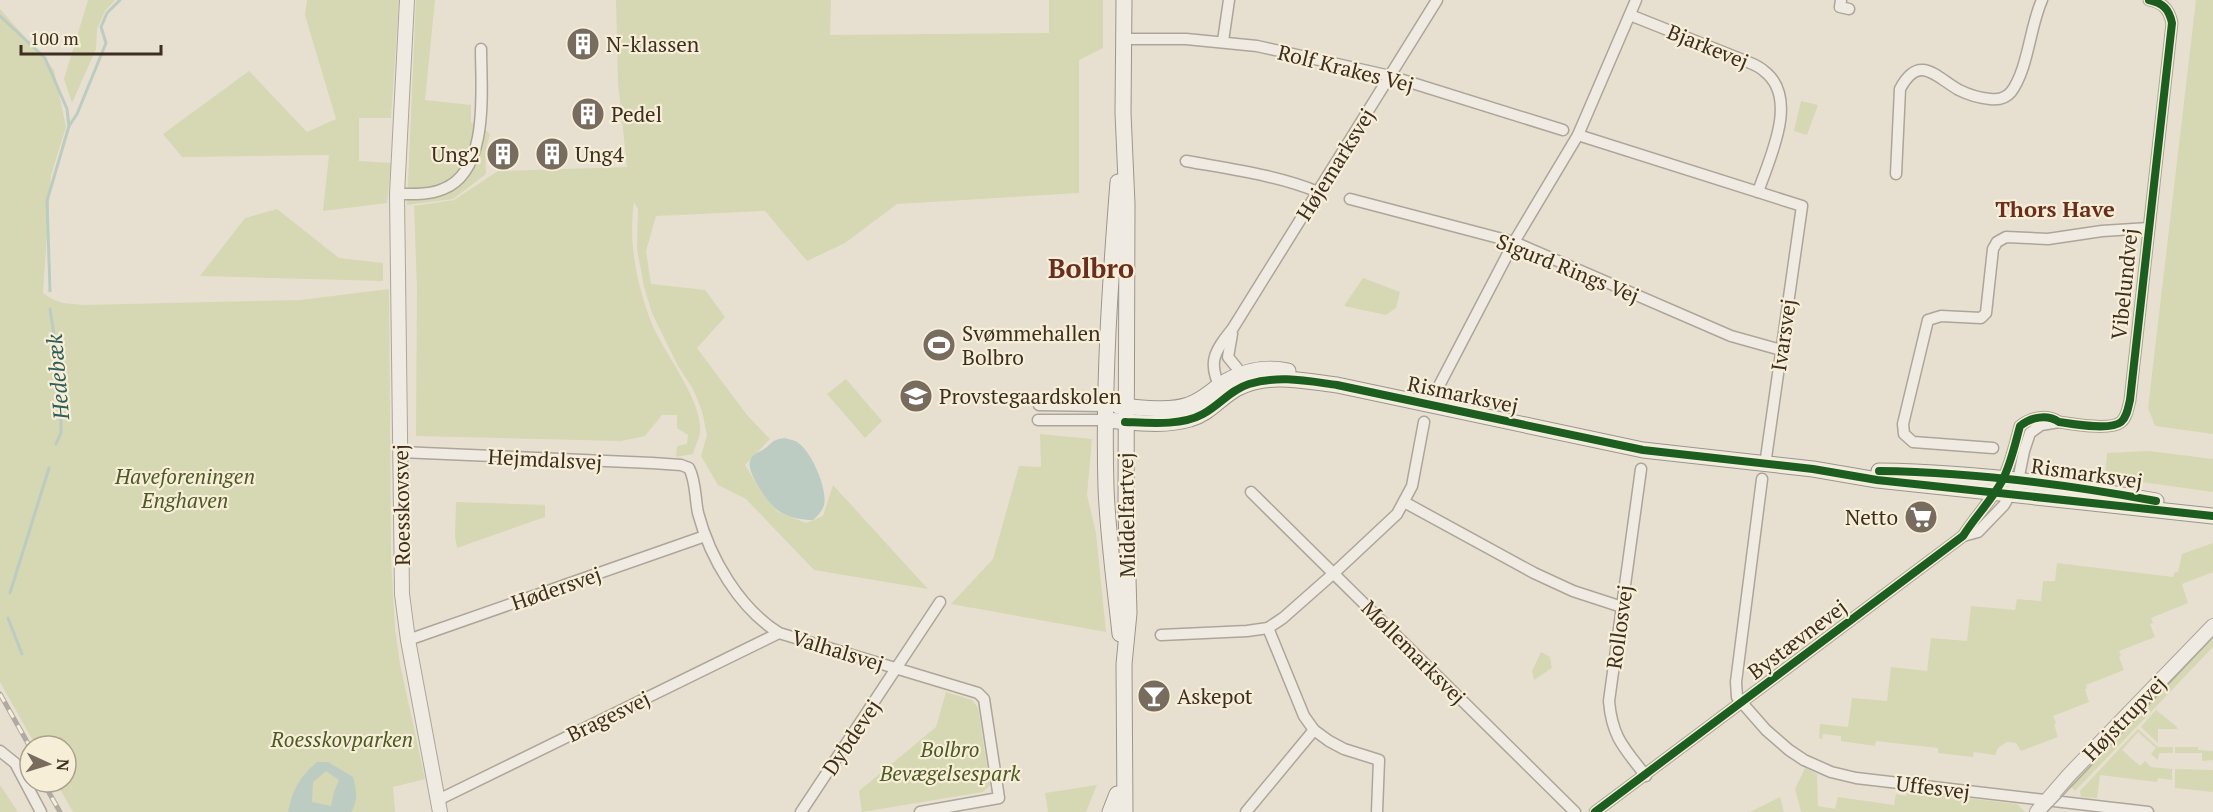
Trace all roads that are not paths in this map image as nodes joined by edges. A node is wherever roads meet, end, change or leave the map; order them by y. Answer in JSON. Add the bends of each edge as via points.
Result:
{"nodes":[{"id":1,"x":407,"y":0,"type":"edge"},
{"id":2,"x":1124,"y":0,"type":"edge"},
{"id":3,"x":1229,"y":0,"type":"edge"},
{"id":4,"x":1437,"y":0,"type":"edge"},
{"id":5,"x":1636,"y":0,"type":"edge"},
{"id":6,"x":2042,"y":0,"type":"edge"},
{"id":7,"x":2149,"y":0,"type":"edge"},
{"id":8,"x":1630,"y":15,"type":"junction"},
{"id":9,"x":1124,"y":39,"type":"junction"},
{"id":10,"x":1223,"y":41,"type":"junction"},
{"id":11,"x":481,"y":49,"type":"dead end"},
{"id":12,"x":1390,"y":76,"type":"junction"},
{"id":13,"x":1123,"y":113,"type":"junction"},
{"id":14,"x":1563,"y":130,"type":"dead end"},
{"id":15,"x":1578,"y":135,"type":"junction"},
{"id":16,"x":1186,"y":161,"type":"dead end"},
{"id":17,"x":1896,"y":174,"type":"dead end"},
{"id":18,"x":1318,"y":192,"type":"junction"},
{"id":19,"x":1758,"y":192,"type":"junction"},
{"id":20,"x":398,"y":194,"type":"junction"},
{"id":21,"x":1350,"y":199,"type":"dead end"},
{"id":22,"x":2149,"y":228,"type":"junction"},
{"id":23,"x":1514,"y":243,"type":"junction"},
{"id":24,"x":1233,"y":328,"type":"junction"},
{"id":25,"x":1781,"y":350,"type":"junction"},
{"id":26,"x":1230,"y":387,"type":"junction"},
{"id":27,"x":1039,"y":405,"type":"dead end"},
{"id":28,"x":1429,"y":405,"type":"junction"},
{"id":29,"x":1119,"y":415,"type":"junction"},
{"id":30,"x":1038,"y":420,"type":"dead end"},
{"id":31,"x":1424,"y":422,"type":"dead end"},
{"id":32,"x":1993,"y":448,"type":"dead end"},
{"id":33,"x":400,"y":452,"type":"junction"},
{"id":34,"x":689,"y":468,"type":"joint"},
{"id":35,"x":1641,"y":469,"type":"dead end"},
{"id":36,"x":1813,"y":470,"type":"junction"},
{"id":37,"x":1763,"y":472,"type":"junction"},
{"id":38,"x":2007,"y":486,"type":"junction"},
{"id":39,"x":1251,"y":492,"type":"dead end"},
{"id":40,"x":1404,"y":502,"type":"junction"},
{"id":41,"x":2213,"y":509,"type":"edge"},
{"id":42,"x":2213,"y":516,"type":"edge"},
{"id":43,"x":705,"y":536,"type":"junction"},
{"id":44,"x":1963,"y":536,"type":"junction"},
{"id":45,"x":1334,"y":573,"type":"junction"},
{"id":46,"x":940,"y":602,"type":"dead end"},
{"id":47,"x":1622,"y":607,"type":"junction"},
{"id":48,"x":1129,"y":613,"type":"junction"},
{"id":49,"x":2213,"y":626,"type":"edge"},
{"id":50,"x":1268,"y":628,"type":"junction"},
{"id":51,"x":779,"y":633,"type":"junction"},
{"id":52,"x":1161,"y":635,"type":"dead end"},
{"id":53,"x":408,"y":640,"type":"junction"},
{"id":54,"x":1124,"y":664,"type":"junction"},
{"id":55,"x":898,"y":668,"type":"junction"},
{"id":56,"x":1742,"y":703,"type":"junction"},
{"id":57,"x":1124,"y":717,"type":"junction"},
{"id":58,"x":1314,"y":730,"type":"junction"},
{"id":59,"x":1766,"y":730,"type":"joint"},
{"id":60,"x":0,"y":751,"type":"edge"},
{"id":61,"x":1646,"y":776,"type":"junction"},
{"id":62,"x":2046,"y":800,"type":"junction"},
{"id":63,"x":439,"y":806,"type":"edge"},
{"id":64,"x":41,"y":812,"type":"edge"},
{"id":65,"x":801,"y":812,"type":"edge"},
{"id":66,"x":920,"y":812,"type":"edge"},
{"id":67,"x":1112,"y":812,"type":"edge"},
{"id":68,"x":1125,"y":812,"type":"edge"},
{"id":69,"x":1246,"y":812,"type":"edge"},
{"id":70,"x":1377,"y":812,"type":"edge"},
{"id":71,"x":1576,"y":812,"type":"edge"},
{"id":72,"x":1594,"y":812,"type":"edge"},
{"id":73,"x":2037,"y":812,"type":"edge"},
{"id":74,"x":2148,"y":812,"type":"edge"}],
"edges":[{"from":1,"to":20,"type":"street","name":"Roesskovsvej"},
{"from":2,"to":9,"type":"main road","name":"Middelfartvej"},
{"from":3,"to":10,"type":"street"},
{"from":4,"to":12,"type":"street","name":"Højemarksvej"},
{"from":5,"to":8,"type":"street"},
{"from":6,"to":17,"type":"street","via":[[2017,82],[2003,98],[1979,98],[1923,70],[1906,77],[1900,89]]},
{"from":7,"to":22,"type":"street","name":"Vibelundvej","via":[[2163,6],[2172,23]]},
{"from":8,"to":15,"type":"street"},
{"from":8,"to":19,"type":"street","name":"Bjarkevej","via":[[1748,62],[1773,80],[1780,95],[1781,116]]},
{"from":9,"to":10,"type":"street","name":"Rolf Krakes Vej"},
{"from":9,"to":13,"type":"main road","name":"Middelfartvej"},
{"from":10,"to":12,"type":"street","name":"Rolf Krakes Vej"},
{"from":11,"to":20,"type":"street","via":[[480,128],[468,165],[446,189]]},
{"from":12,"to":14,"type":"street","name":"Rolf Krakes Vej"},
{"from":12,"to":18,"type":"street","name":"Højemarksvej"},
{"from":13,"to":29,"type":"main road","name":"Middelfartvej","via":[[1127,204]]},
{"from":13,"to":29,"type":"main road","name":"Middelfartvej","via":[[1110,277]]},
{"from":15,"to":19,"type":"street"},
{"from":15,"to":23,"type":"street"},
{"from":16,"to":18,"type":"street","via":[[1243,171]]},
{"from":18,"to":24,"type":"street","name":"Højemarksvej"},
{"from":19,"to":25,"type":"street","name":"Ivarsvej","via":[[1802,206]]},
{"from":20,"to":33,"type":"street","name":"Roesskovsvej"},
{"from":21,"to":23,"type":"street","name":"Sigurd Rings Vej"},
{"from":22,"to":32,"type":"street","via":[[2048,239],[2001,239],[1993,249],[1986,313],[1981,318],[1941,316],[1928,320],[1903,424],[1904,434],[1912,442]]},
{"from":22,"to":38,"type":"street","name":"Vibelundvej","via":[[2127,413],[2121,422],[2110,427],[2038,417],[2026,421],[2020,426]]},
{"from":23,"to":25,"type":"street","name":"Sigurd Rings Vej","via":[[1731,336]]},
{"from":23,"to":28,"type":"street"},
{"from":24,"to":26,"type":"street","name":"Højemarksvej","via":[[1228,357],[1237,368]]},
{"from":24,"to":26,"type":"street","name":"Højemarksvej","via":[[1214,357],[1215,375]]},
{"from":25,"to":37,"type":"street","name":"Ivarsvej"},
{"from":26,"to":28,"type":"main road","name":"Rismarksvej","via":[[1262,369],[1278,369]]},
{"from":26,"to":29,"type":"main road","name":"Rismarksvej","via":[[1186,406]]},
{"from":27,"to":29,"type":"street"},
{"from":28,"to":37,"type":"main road","name":"Rismarksvej"},
{"from":29,"to":30,"type":"street"},
{"from":29,"to":48,"type":"main road","name":"Middelfartvej"},
{"from":29,"to":48,"type":"main road","via":[[1134,591]]},
{"from":29,"to":54,"type":"main road","name":"Middelfartvej","via":[[1106,491]]},
{"from":31,"to":40,"type":"street","via":[[1412,486]]},
{"from":33,"to":34,"type":"street","name":"Hejmdalsvej"},
{"from":33,"to":53,"type":"street","name":"Roesskovsvej","via":[[402,594]]},
{"from":34,"to":43,"type":"street","name":"Valhalsvej"},
{"from":35,"to":47,"type":"street","name":"Rollosvej"},
{"from":36,"to":37,"type":"main road","name":"Rismarksvej"},
{"from":36,"to":38,"type":"main road","name":"Rismarksvej","via":[[1916,484]]},
{"from":36,"to":38,"type":"main road","name":"Rismarksvej","via":[[1938,473]]},
{"from":37,"to":56,"type":"street","name":"Ivarsvej","via":[[1736,682],[1737,697]]},
{"from":38,"to":41,"type":"main road","name":"Rismarksvej","via":[[2105,492]]},
{"from":38,"to":42,"type":"main road","name":"Rismarksvej"},
{"from":38,"to":44,"type":"street","name":"Bystævnevej"},
{"from":38,"to":44,"type":"street","name":"Bystævnevej","via":[[1998,513],[1978,532]]},
{"from":39,"to":45,"type":"street","name":"Møllemarksvej"},
{"from":40,"to":45,"type":"street","via":[[1397,514]]},
{"from":40,"to":47,"type":"street","via":[[1534,573]]},
{"from":43,"to":51,"type":"street","name":"Valhalsvej","via":[[714,559],[745,601]]},
{"from":43,"to":53,"type":"street","name":"Hødersvej"},
{"from":44,"to":56,"type":"street","name":"Bystævnevej"},
{"from":45,"to":50,"type":"street"},
{"from":45,"to":71,"type":"street","name":"Møllemarksvej"},
{"from":46,"to":55,"type":"street","name":"Dybdevej"},
{"from":47,"to":61,"type":"street","name":"Rollosvej","via":[[1609,701],[1611,723],[1618,740]]},
{"from":48,"to":54,"type":"main road","name":"Middelfartvej"},
{"from":49,"to":62,"type":"street","name":"Højstrupvej"},
{"from":50,"to":52,"type":"street"},
{"from":50,"to":58,"type":"street","via":[[1304,716]]},
{"from":51,"to":55,"type":"street","name":"Valhalsvej"},
{"from":51,"to":63,"type":"street","name":"Bragesvej"},
{"from":53,"to":63,"type":"street","name":"Roesskovsvej"},
{"from":54,"to":57,"type":"main road","name":"Middelfartvej"},
{"from":55,"to":65,"type":"street","name":"Dybdevej"},
{"from":55,"to":66,"type":"street","name":"Valhalsvej","via":[[978,693],[984,699],[999,798]]},
{"from":56,"to":59,"type":"street","name":"Bystævnevej"},
{"from":56,"to":61,"type":"street","name":"Bystævnevej"},
{"from":57,"to":67,"type":"main road"},
{"from":57,"to":68,"type":"main road","name":"Middelfartvej"},
{"from":58,"to":69,"type":"street"},
{"from":58,"to":70,"type":"street","via":[[1344,749],[1379,760]]},
{"from":59,"to":62,"type":"street","name":"Uffesvej","via":[[1804,760],[1847,776]]},
{"from":60,"to":64,"type":"street","via":[[15,763]]},
{"from":61,"to":72,"type":"street","name":"Bystævnevej"},
{"from":62,"to":73,"type":"street","name":"Højstrupvej"},
{"from":62,"to":74,"type":"street","name":"Uffesvej"},
{"from":71,"to":72,"type":"street","via":[[1585,808]]}]}
